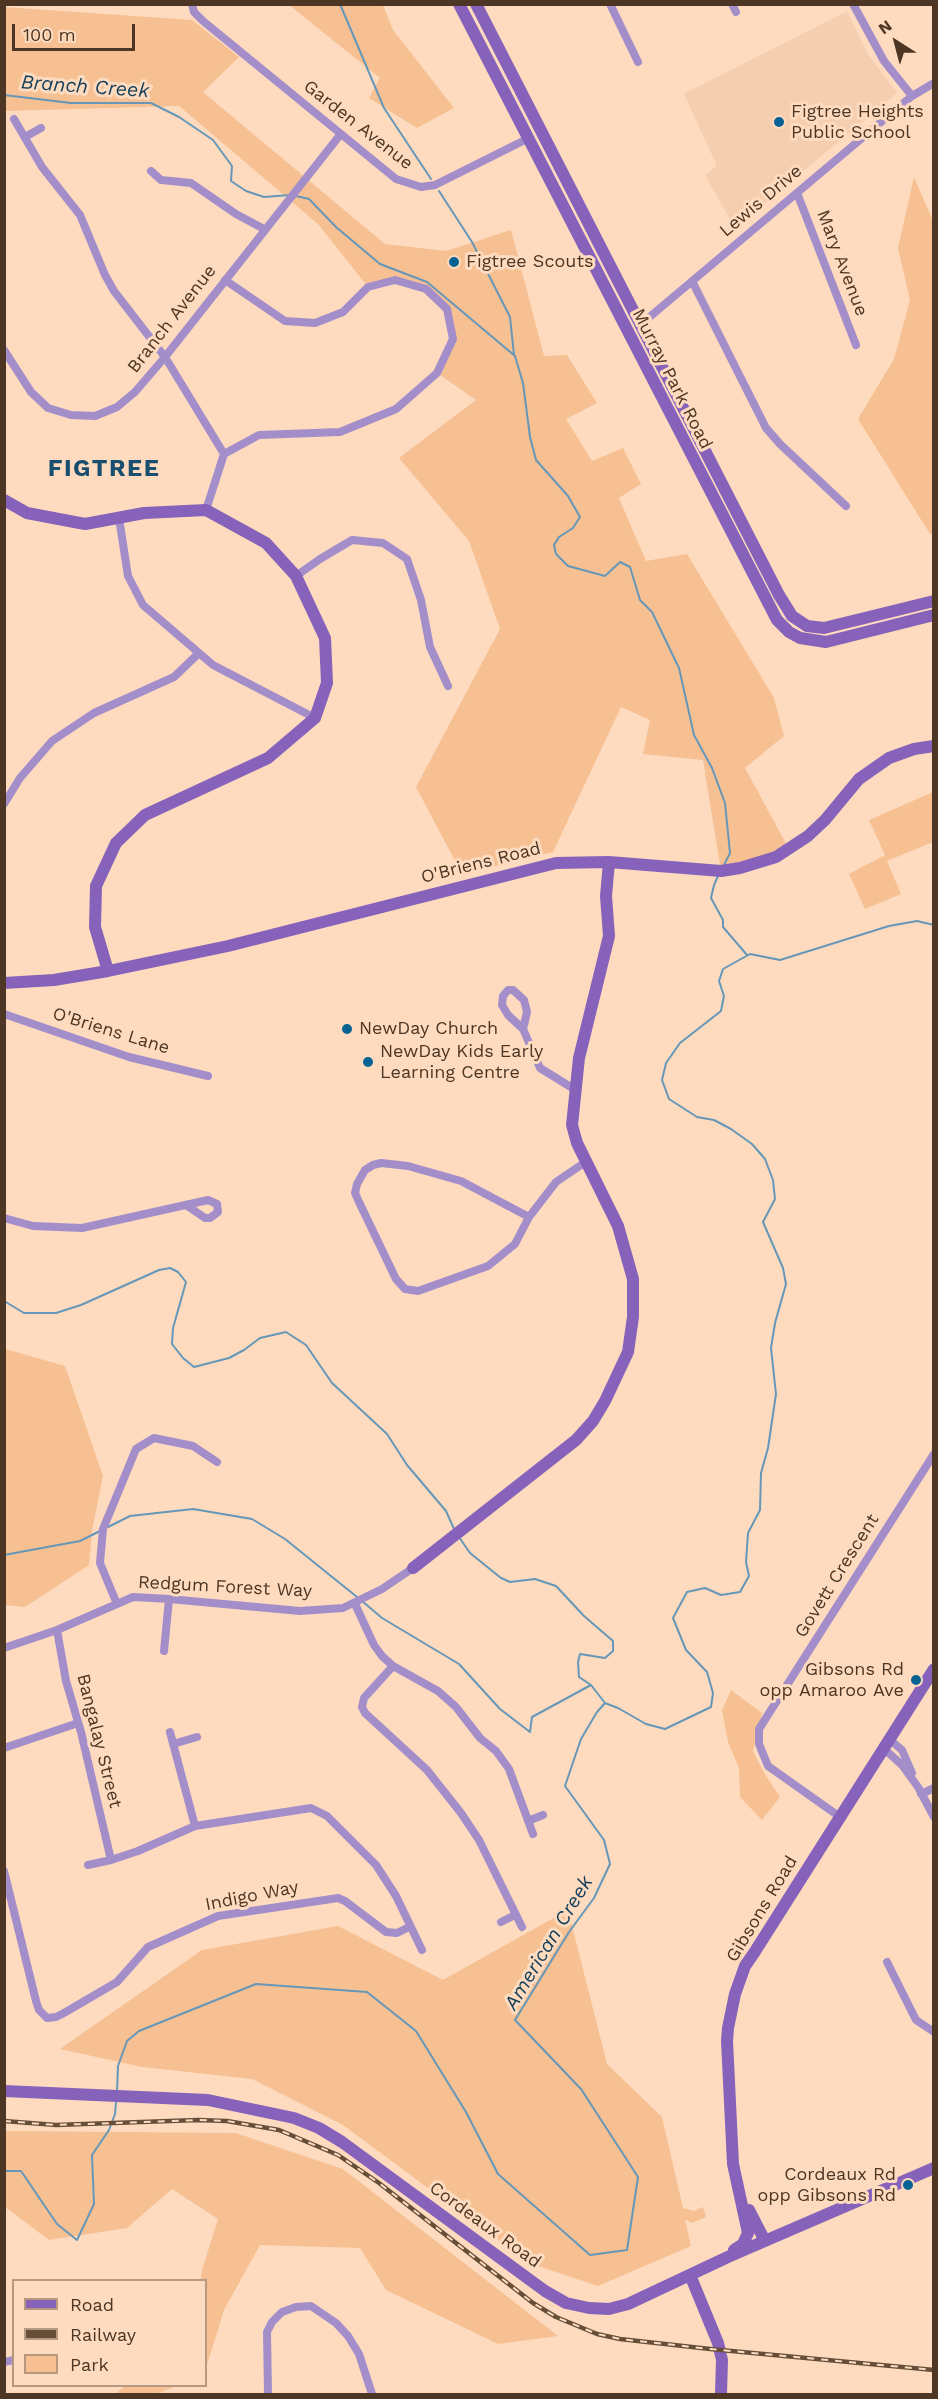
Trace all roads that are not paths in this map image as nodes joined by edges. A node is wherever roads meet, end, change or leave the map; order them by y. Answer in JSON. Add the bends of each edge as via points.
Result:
{"nodes":[{"id":1,"x":192,"y":4,"type":"edge"},
{"id":2,"x":459,"y":4,"type":"edge"},
{"id":3,"x":476,"y":4,"type":"edge"},
{"id":4,"x":610,"y":4,"type":"edge"},
{"id":5,"x":853,"y":4,"type":"edge"},
{"id":6,"x":638,"y":62,"type":"dead end"},
{"id":7,"x":933,"y":83,"type":"edge"},
{"id":8,"x":912,"y":96,"type":"junction"},
{"id":9,"x":14,"y":119,"type":"dead end"},
{"id":10,"x":41,"y":128,"type":"dead end"},
{"id":11,"x":340,"y":135,"type":"junction"},
{"id":12,"x":25,"y":137,"type":"junction"},
{"id":13,"x":527,"y":139,"type":"junction"},
{"id":14,"x":151,"y":171,"type":"dead end"},
{"id":15,"x":797,"y":192,"type":"junction"},
{"id":16,"x":264,"y":229,"type":"junction"},
{"id":17,"x":225,"y":280,"type":"junction"},
{"id":18,"x":692,"y":281,"type":"junction"},
{"id":19,"x":640,"y":325,"type":"junction"},
{"id":20,"x":856,"y":345,"type":"dead end"},
{"id":21,"x":4,"y":350,"type":"edge"},
{"id":22,"x":165,"y":357,"type":"junction"},
{"id":23,"x":224,"y":454,"type":"junction"},
{"id":24,"x":4,"y":500,"type":"edge"},
{"id":25,"x":846,"y":506,"type":"dead end"},
{"id":26,"x":206,"y":510,"type":"junction"},
{"id":27,"x":119,"y":518,"type":"junction"},
{"id":28,"x":296,"y":576,"type":"junction"},
{"id":29,"x":933,"y":601,"type":"edge"},
{"id":30,"x":933,"y":615,"type":"edge"},
{"id":31,"x":792,"y":616,"type":"junction"},
{"id":32,"x":783,"y":627,"type":"junction"},
{"id":33,"x":199,"y":653,"type":"junction"},
{"id":34,"x":448,"y":686,"type":"dead end"},
{"id":35,"x":315,"y":718,"type":"junction"},
{"id":36,"x":933,"y":746,"type":"edge"},
{"id":37,"x":4,"y":804,"type":"edge"},
{"id":38,"x":609,"y":862,"type":"junction"},
{"id":39,"x":108,"y":971,"type":"junction"},
{"id":40,"x":4,"y":983,"type":"edge"},
{"id":41,"x":4,"y":1014,"type":"edge"},
{"id":42,"x":523,"y":1029,"type":"dead end"},
{"id":43,"x":208,"y":1077,"type":"dead end"},
{"id":44,"x":574,"y":1089,"type":"junction"},
{"id":45,"x":586,"y":1161,"type":"junction"},
{"id":46,"x":186,"y":1205,"type":"dead end"},
{"id":47,"x":529,"y":1217,"type":"junction"},
{"id":48,"x":4,"y":1218,"type":"edge"},
{"id":49,"x":933,"y":1454,"type":"edge"},
{"id":50,"x":217,"y":1462,"type":"dead end"},
{"id":51,"x":413,"y":1568,"type":"joint"},
{"id":52,"x":169,"y":1599,"type":"junction"},
{"id":53,"x":117,"y":1604,"type":"junction"},
{"id":54,"x":355,"y":1604,"type":"junction"},
{"id":55,"x":57,"y":1630,"type":"junction"},
{"id":56,"x":4,"y":1648,"type":"edge"},
{"id":57,"x":164,"y":1651,"type":"dead end"},
{"id":58,"x":393,"y":1666,"type":"junction"},
{"id":59,"x":933,"y":1669,"type":"edge"},
{"id":60,"x":78,"y":1723,"type":"junction"},
{"id":61,"x":170,"y":1732,"type":"dead end"},
{"id":62,"x":197,"y":1737,"type":"dead end"},
{"id":63,"x":173,"y":1744,"type":"junction"},
{"id":64,"x":886,"y":1744,"type":"junction"},
{"id":65,"x":4,"y":1748,"type":"edge"},
{"id":66,"x":933,"y":1788,"type":"edge"},
{"id":67,"x":919,"y":1791,"type":"junction"},
{"id":68,"x":543,"y":1815,"type":"dead end"},
{"id":69,"x":840,"y":1817,"type":"junction"},
{"id":70,"x":933,"y":1817,"type":"edge"},
{"id":71,"x":528,"y":1821,"type":"junction"},
{"id":72,"x":195,"y":1826,"type":"junction"},
{"id":73,"x":533,"y":1834,"type":"dead end"},
{"id":74,"x":111,"y":1860,"type":"junction"},
{"id":75,"x":88,"y":1865,"type":"dead end"},
{"id":76,"x":4,"y":1871,"type":"edge"},
{"id":77,"x":515,"y":1915,"type":"junction"},
{"id":78,"x":501,"y":1922,"type":"dead end"},
{"id":79,"x":409,"y":1927,"type":"junction"},
{"id":80,"x":522,"y":1927,"type":"dead end"},
{"id":81,"x":422,"y":1950,"type":"dead end"},
{"id":82,"x":887,"y":1962,"type":"dead end"},
{"id":83,"x":933,"y":2032,"type":"edge"},
{"id":84,"x":4,"y":2091,"type":"edge"},
{"id":85,"x":933,"y":2168,"type":"edge"},
{"id":86,"x":741,"y":2200,"type":"junction"},
{"id":87,"x":765,"y":2241,"type":"junction"},
{"id":88,"x":712,"y":2264,"type":"junction"},
{"id":89,"x":690,"y":2275,"type":"junction"},
{"id":90,"x":268,"y":2394,"type":"edge"},
{"id":91,"x":372,"y":2394,"type":"edge"},
{"id":92,"x":722,"y":2394,"type":"edge"}],
"edges":[{"from":1,"to":11,"type":"street","name":"Garden Avenue","via":[[203,21]]},
{"from":2,"to":13,"type":"street","name":"Murray Park Road"},
{"from":3,"to":19,"type":"street","name":"Murray Park Road"},
{"from":4,"to":6,"type":"street"},
{"from":5,"to":8,"type":"street","via":[[884,61]]},
{"from":7,"to":8,"type":"street","name":"Lewis Drive"},
{"from":8,"to":15,"type":"street","name":"Lewis Drive"},
{"from":9,"to":12,"type":"street"},
{"from":10,"to":12,"type":"street"},
{"from":11,"to":13,"type":"street","name":"Garden Avenue","via":[[396,179],[421,187],[435,185]]},
{"from":11,"to":16,"type":"street","name":"Branch Avenue"},
{"from":12,"to":22,"type":"street","via":[[42,167],[80,215],[114,291]]},
{"from":13,"to":32,"type":"street","name":"Murray Park Road"},
{"from":14,"to":16,"type":"street","via":[[160,180],[191,183]]},
{"from":15,"to":18,"type":"street","name":"Lewis Drive"},
{"from":15,"to":20,"type":"street","name":"Mary Avenue"},
{"from":16,"to":17,"type":"street","name":"Branch Avenue"},
{"from":17,"to":22,"type":"street","name":"Branch Avenue"},
{"from":17,"to":23,"type":"street","via":[[285,321],[315,323],[343,312],[369,288],[394,280],[426,289],[447,309],[453,339],[437,373],[396,409],[340,432],[259,435]]},
{"from":18,"to":19,"type":"street","name":"Lewis Drive"},
{"from":18,"to":25,"type":"street","via":[[766,428]]},
{"from":19,"to":31,"type":"street","name":"Murray Park Road"},
{"from":21,"to":22,"type":"street","name":"Branch Avenue","via":[[39,401],[71,415],[95,416],[117,407]]},
{"from":22,"to":23,"type":"street"},
{"from":23,"to":26,"type":"street"},
{"from":24,"to":27,"type":"street","via":[[27,513],[85,524]]},
{"from":26,"to":27,"type":"street"},
{"from":26,"to":28,"type":"street","via":[[266,543]]},
{"from":27,"to":33,"type":"street","via":[[128,576],[143,605]]},
{"from":28,"to":34,"type":"street","via":[[352,540],[383,543],[407,559],[421,600],[430,647]]},
{"from":28,"to":35,"type":"street","via":[[325,638],[327,683]]},
{"from":29,"to":31,"type":"street","via":[[824,628],[807,626]]},
{"from":30,"to":32,"type":"street","name":"Murray Park Road","via":[[826,642],[800,638]]},
{"from":31,"to":32,"type":"street"},
{"from":33,"to":35,"type":"street","via":[[213,665]]},
{"from":33,"to":37,"type":"street","via":[[174,677],[94,713],[52,741],[20,778]]},
{"from":35,"to":39,"type":"street","via":[[268,758],[145,815],[116,843],[96,886],[94,927]]},
{"from":36,"to":38,"type":"street","name":"O'Briens Road","via":[[914,749],[882,763],[860,779],[808,836],[760,863],[721,870]]},
{"from":38,"to":39,"type":"street","name":"O'Briens Road","via":[[556,863],[228,946]]},
{"from":38,"to":44,"type":"street","name":"Redgum Forest Way","via":[[609,936]]},
{"from":39,"to":40,"type":"street","name":"O'Briens Road"},
{"from":41,"to":43,"type":"street","name":"O'Briens Lane","via":[[129,1057]]},
{"from":42,"to":44,"type":"street","via":[[540,1068]]},
{"from":44,"to":45,"type":"street","name":"Redgum Forest Way","via":[[572,1125]]},
{"from":45,"to":47,"type":"street","via":[[556,1182]]},
{"from":45,"to":51,"type":"street","name":"Redgum Forest Way","via":[[618,1226],[633,1280],[628,1352],[614,1385],[593,1421],[576,1440]]},
{"from":46,"to":48,"type":"street","via":[[82,1228],[33,1226]]},
{"from":47,"to":47,"type":"street","via":[[515,1244],[488,1266],[412,1291],[396,1279],[355,1193],[365,1170],[381,1163],[461,1181]]},
{"from":49,"to":69,"type":"street","name":"Govett Crescent","via":[[759,1729],[759,1744],[768,1766]]},
{"from":50,"to":53,"type":"street","via":[[193,1446],[154,1438],[136,1449],[103,1529],[100,1563]]},
{"from":51,"to":54,"type":"street","name":"Redgum Forest Way"},
{"from":52,"to":53,"type":"street","name":"Redgum Forest Way","via":[[132,1598]]},
{"from":52,"to":54,"type":"street","name":"Redgum Forest Way","via":[[300,1611]]},
{"from":52,"to":57,"type":"street"},
{"from":53,"to":55,"type":"street","name":"Redgum Forest Way"},
{"from":54,"to":58,"type":"street","via":[[374,1645]]},
{"from":55,"to":56,"type":"street","name":"Redgum Forest Way"},
{"from":55,"to":60,"type":"street","name":"Bangalay Street"},
{"from":58,"to":71,"type":"street","via":[[438,1691],[496,1751],[509,1769]]},
{"from":58,"to":77,"type":"street","via":[[364,1698],[362,1707],[444,1790],[478,1840]]},
{"from":59,"to":64,"type":"street","name":"Gibsons Road"},
{"from":60,"to":65,"type":"street"},
{"from":60,"to":74,"type":"street","name":"Bangalay Street"},
{"from":61,"to":63,"type":"street"},
{"from":62,"to":63,"type":"street"},
{"from":63,"to":72,"type":"street"},
{"from":64,"to":67,"type":"street","via":[[902,1750]]},
{"from":64,"to":69,"type":"street","name":"Gibsons Road"},
{"from":66,"to":67,"type":"street"},
{"from":67,"to":70,"type":"street"},
{"from":68,"to":71,"type":"street"},
{"from":69,"to":86,"type":"street","name":"Gibsons Road","via":[[745,1966],[731,2009],[727,2058],[733,2164]]},
{"from":71,"to":73,"type":"street"},
{"from":72,"to":74,"type":"street"},
{"from":72,"to":79,"type":"street","via":[[318,1810],[376,1865],[396,1896]]},
{"from":74,"to":75,"type":"street"},
{"from":76,"to":79,"type":"street","name":"Indigo Way","via":[[36,2001],[47,2018],[64,2013],[117,1982],[148,1947],[218,1916],[338,1898],[386,1932],[397,1933]]},
{"from":77,"to":78,"type":"street"},
{"from":77,"to":80,"type":"street"},
{"from":79,"to":81,"type":"street"},
{"from":82,"to":83,"type":"street","via":[[916,2020]]},
{"from":84,"to":89,"type":"street","name":"Cordeaux Road","via":[[224,2102],[319,2128],[566,2303],[616,2308]]},
{"from":85,"to":87,"type":"street","name":"Cordeaux Road"},
{"from":86,"to":87,"type":"street","name":"Gibsons Road"},
{"from":86,"to":88,"type":"street","name":"Gibsons Road","via":[[747,2239]]},
{"from":87,"to":88,"type":"street","name":"Cordeaux Road"},
{"from":88,"to":89,"type":"street","name":"Cordeaux Road"},
{"from":89,"to":92,"type":"street","via":[[718,2343]]},
{"from":90,"to":91,"type":"street","via":[[267,2332],[282,2312],[310,2306],[348,2336],[359,2354]]}]}
